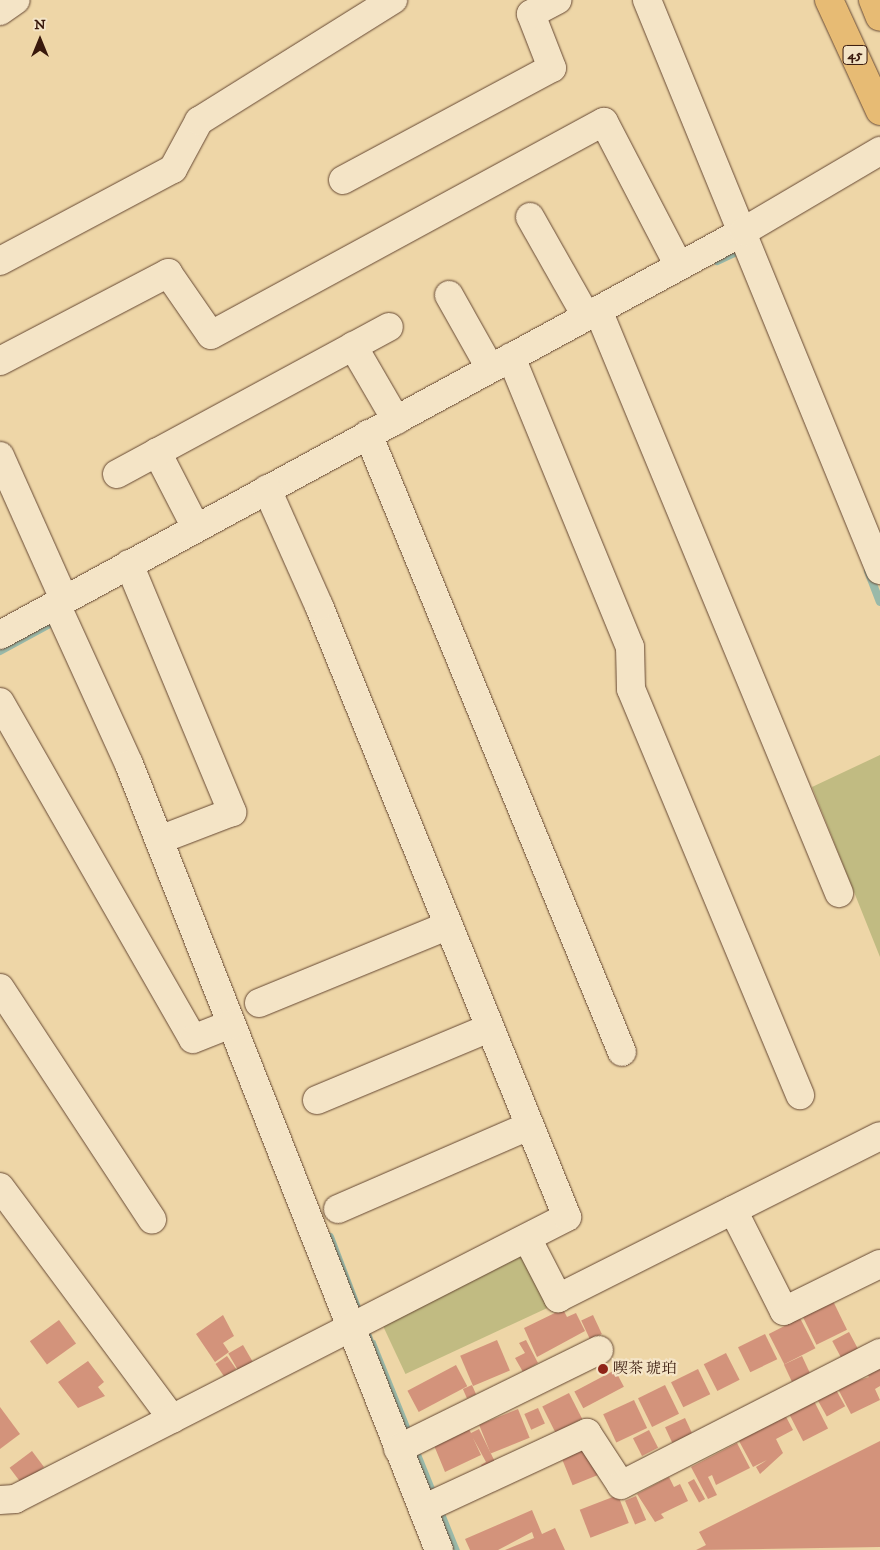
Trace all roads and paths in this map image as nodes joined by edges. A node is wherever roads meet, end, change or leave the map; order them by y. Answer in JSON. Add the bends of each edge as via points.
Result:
{"nodes":[{"id":1,"x":16,"y":0,"type":"edge"},
{"id":2,"x":393,"y":0,"type":"edge"},
{"id":3,"x":557,"y":0,"type":"edge"},
{"id":4,"x":647,"y":0,"type":"edge"},
{"id":5,"x":830,"y":0,"type":"edge"},
{"id":6,"x":872,"y":0,"type":"edge"},
{"id":7,"x":0,"y":11,"type":"edge"},
{"id":8,"x":880,"y":17,"type":"edge"},
{"id":9,"x":880,"y":111,"type":"edge"},
{"id":10,"x":880,"y":151,"type":"edge"},
{"id":11,"x":343,"y":180,"type":"dead end"},
{"id":12,"x":530,"y":217,"type":"dead end"},
{"id":13,"x":744,"y":231,"type":"junction"},
{"id":14,"x":0,"y":261,"type":"edge"},
{"id":15,"x":679,"y":266,"type":"junction"},
{"id":16,"x":449,"y":295,"type":"dead end"},
{"id":17,"x":598,"y":318,"type":"junction"},
{"id":18,"x":389,"y":327,"type":"dead end"},
{"id":19,"x":353,"y":346,"type":"junction"},
{"id":20,"x":0,"y":361,"type":"edge"},
{"id":21,"x":508,"y":365,"type":"junction"},
{"id":22,"x":396,"y":420,"type":"junction"},
{"id":23,"x":373,"y":442,"type":"junction"},
{"id":24,"x":157,"y":452,"type":"junction"},
{"id":25,"x":0,"y":456,"type":"edge"},
{"id":26,"x":117,"y":474,"type":"dead end"},
{"id":27,"x":271,"y":497,"type":"junction"},
{"id":28,"x":196,"y":528,"type":"junction"},
{"id":29,"x":880,"y":570,"type":"edge"},
{"id":30,"x":133,"y":575,"type":"junction"},
{"id":31,"x":61,"y":609,"type":"junction"},
{"id":32,"x":0,"y":634,"type":"edge"},
{"id":33,"x":0,"y":702,"type":"edge"},
{"id":34,"x":165,"y":838,"type":"junction"},
{"id":35,"x":839,"y":893,"type":"dead end"},
{"id":36,"x":447,"y":926,"type":"junction"},
{"id":37,"x":0,"y":988,"type":"edge"},
{"id":38,"x":259,"y":1003,"type":"dead end"},
{"id":39,"x":231,"y":1024,"type":"junction"},
{"id":40,"x":489,"y":1028,"type":"junction"},
{"id":41,"x":622,"y":1052,"type":"dead end"},
{"id":42,"x":800,"y":1095,"type":"dead end"},
{"id":43,"x":317,"y":1100,"type":"dead end"},
{"id":44,"x":529,"y":1126,"type":"junction"},
{"id":45,"x":880,"y":1136,"type":"edge"},
{"id":46,"x":0,"y":1187,"type":"edge"},
{"id":47,"x":338,"y":1209,"type":"dead end"},
{"id":48,"x":733,"y":1210,"type":"junction"},
{"id":49,"x":152,"y":1219,"type":"dead end"},
{"id":50,"x":527,"y":1238,"type":"junction"},
{"id":51,"x":880,"y":1264,"type":"edge"},
{"id":52,"x":360,"y":1324,"type":"junction"},
{"id":53,"x":599,"y":1350,"type":"dead end"},
{"id":54,"x":880,"y":1352,"type":"edge"},
{"id":55,"x":172,"y":1419,"type":"junction"},
{"id":56,"x":407,"y":1445,"type":"junction"},
{"id":57,"x":0,"y":1500,"type":"edge"},
{"id":58,"x":431,"y":1505,"type":"junction"},
{"id":59,"x":439,"y":1550,"type":"edge"}],
"edges":[{"from":1,"to":7,"type":"street"},
{"from":2,"to":14,"type":"street","via":[[199,121],[173,170]]},
{"from":3,"to":11,"type":"street","via":[[531,14],[552,68]]},
{"from":4,"to":13,"type":"street"},
{"from":5,"to":9,"type":"main road","number":"45"},
{"from":6,"to":8,"type":"main road"},
{"from":10,"to":13,"type":"street"},
{"from":12,"to":17,"type":"street"},
{"from":13,"to":15,"type":"street"},
{"from":13,"to":29,"type":"street"},
{"from":15,"to":17,"type":"street"},
{"from":15,"to":20,"type":"street","via":[[604,122],[211,335],[168,273]]},
{"from":16,"to":21,"type":"street"},
{"from":17,"to":21,"type":"street"},
{"from":17,"to":35,"type":"street"},
{"from":18,"to":19,"type":"street"},
{"from":19,"to":22,"type":"street"},
{"from":19,"to":24,"type":"street"},
{"from":21,"to":22,"type":"street"},
{"from":21,"to":42,"type":"street","via":[[630,647],[631,689]]},
{"from":22,"to":23,"type":"street"},
{"from":23,"to":27,"type":"street"},
{"from":23,"to":41,"type":"street"},
{"from":24,"to":26,"type":"street"},
{"from":24,"to":28,"type":"street"},
{"from":25,"to":31,"type":"street"},
{"from":27,"to":28,"type":"street"},
{"from":27,"to":36,"type":"street"},
{"from":28,"to":30,"type":"street"},
{"from":30,"to":31,"type":"street"},
{"from":30,"to":34,"type":"street","via":[[232,812]]},
{"from":31,"to":32,"type":"street"},
{"from":31,"to":34,"type":"street"},
{"from":33,"to":39,"type":"street","via":[[192,1039]]},
{"from":34,"to":39,"type":"street"},
{"from":36,"to":38,"type":"street"},
{"from":36,"to":40,"type":"street"},
{"from":37,"to":49,"type":"street"},
{"from":39,"to":52,"type":"street"},
{"from":40,"to":43,"type":"street"},
{"from":40,"to":44,"type":"street"},
{"from":44,"to":47,"type":"street"},
{"from":44,"to":50,"type":"street","via":[[567,1217]]},
{"from":45,"to":48,"type":"street"},
{"from":46,"to":55,"type":"street"},
{"from":48,"to":50,"type":"street","via":[[558,1298]]},
{"from":48,"to":51,"type":"street","via":[[784,1311]]},
{"from":50,"to":52,"type":"street"},
{"from":52,"to":55,"type":"street"},
{"from":52,"to":56,"type":"street"},
{"from":53,"to":56,"type":"street"},
{"from":54,"to":58,"type":"street","via":[[621,1485],[587,1433]]},
{"from":55,"to":57,"type":"street","via":[[15,1499]]},
{"from":56,"to":58,"type":"street"},
{"from":58,"to":59,"type":"street"}]}
